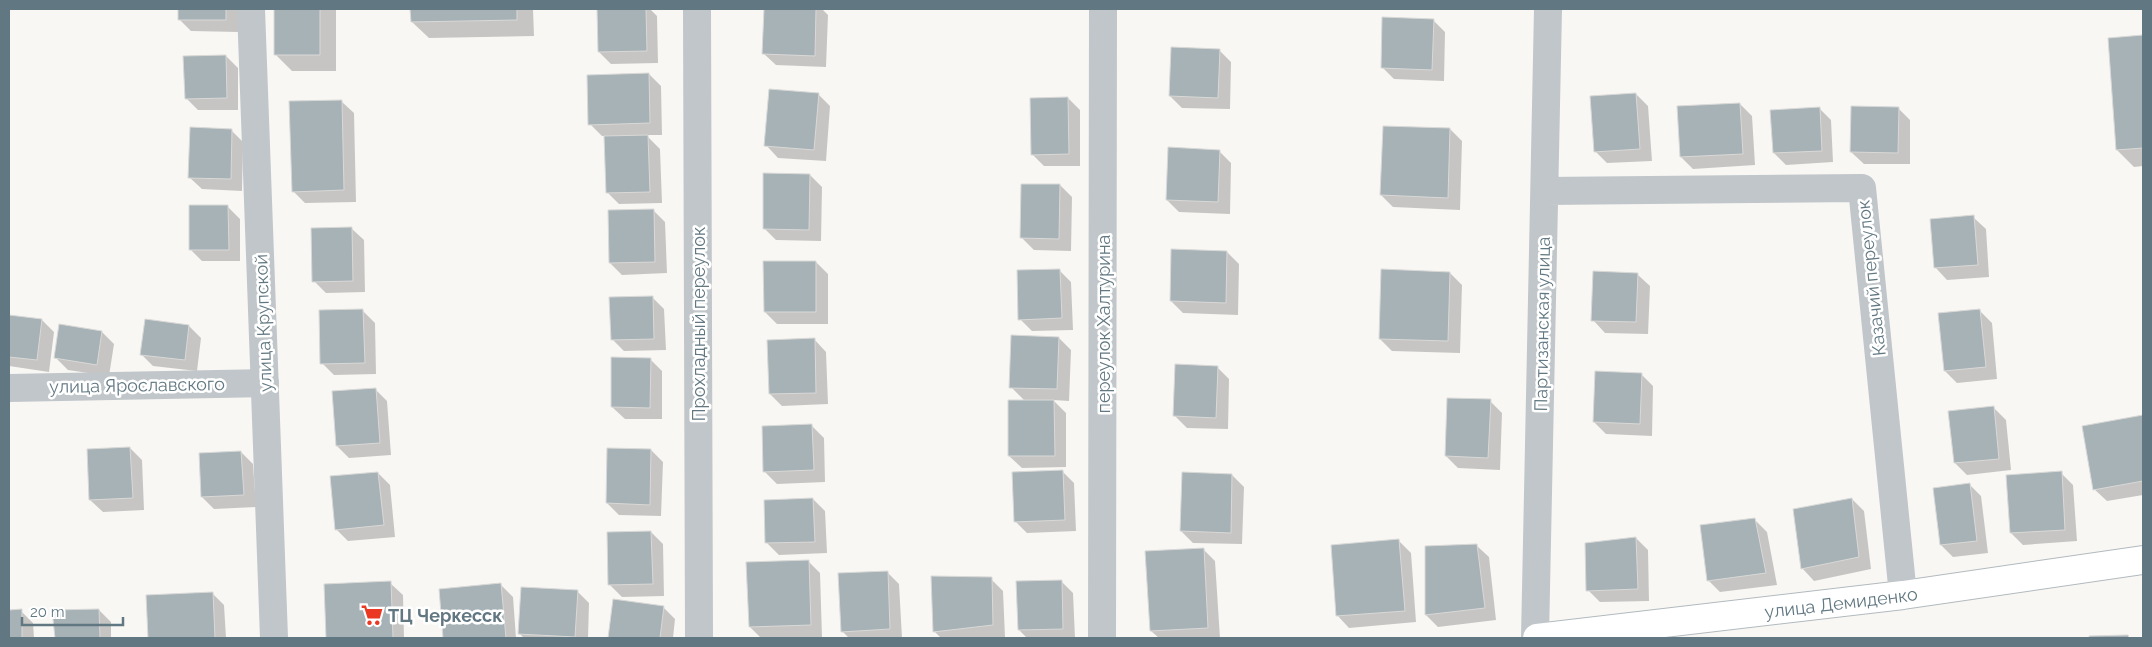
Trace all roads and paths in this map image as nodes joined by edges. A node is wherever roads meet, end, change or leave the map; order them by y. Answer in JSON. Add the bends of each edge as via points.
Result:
{"nodes":[{"id":1,"x":251,"y":9,"type":"edge"},
{"id":2,"x":697,"y":9,"type":"edge"},
{"id":3,"x":1103,"y":9,"type":"edge"},
{"id":4,"x":1548,"y":9,"type":"edge"},
{"id":5,"x":1544,"y":191,"type":"junction"},
{"id":6,"x":265,"y":383,"type":"junction"},
{"id":7,"x":9,"y":388,"type":"edge"},
{"id":8,"x":2143,"y":560,"type":"edge"},
{"id":9,"x":1903,"y":595,"type":"junction"},
{"id":10,"x":274,"y":638,"type":"edge"},
{"id":11,"x":700,"y":638,"type":"edge"},
{"id":12,"x":1102,"y":638,"type":"edge"},
{"id":13,"x":1536,"y":638,"type":"edge"}],
"edges":[{"from":1,"to":6,"type":"street","name":"улица Крупской"},
{"from":2,"to":11,"type":"street","name":"Прохладный переулок"},
{"from":3,"to":12,"type":"street","name":"переулок Халтурина"},
{"from":4,"to":5,"type":"street","name":"Партизанская улица"},
{"from":5,"to":9,"type":"street","name":"Казачий переулок","via":[[1862,188]]},
{"from":5,"to":13,"type":"street","name":"Партизанская улица"},
{"from":6,"to":7,"type":"street","name":"улица Ярославского"},
{"from":6,"to":10,"type":"street","name":"улица Крупской"},
{"from":8,"to":9,"type":"main road","name":"улица Демиденко"},
{"from":9,"to":13,"type":"main road","name":"улица Демиденко"}]}
